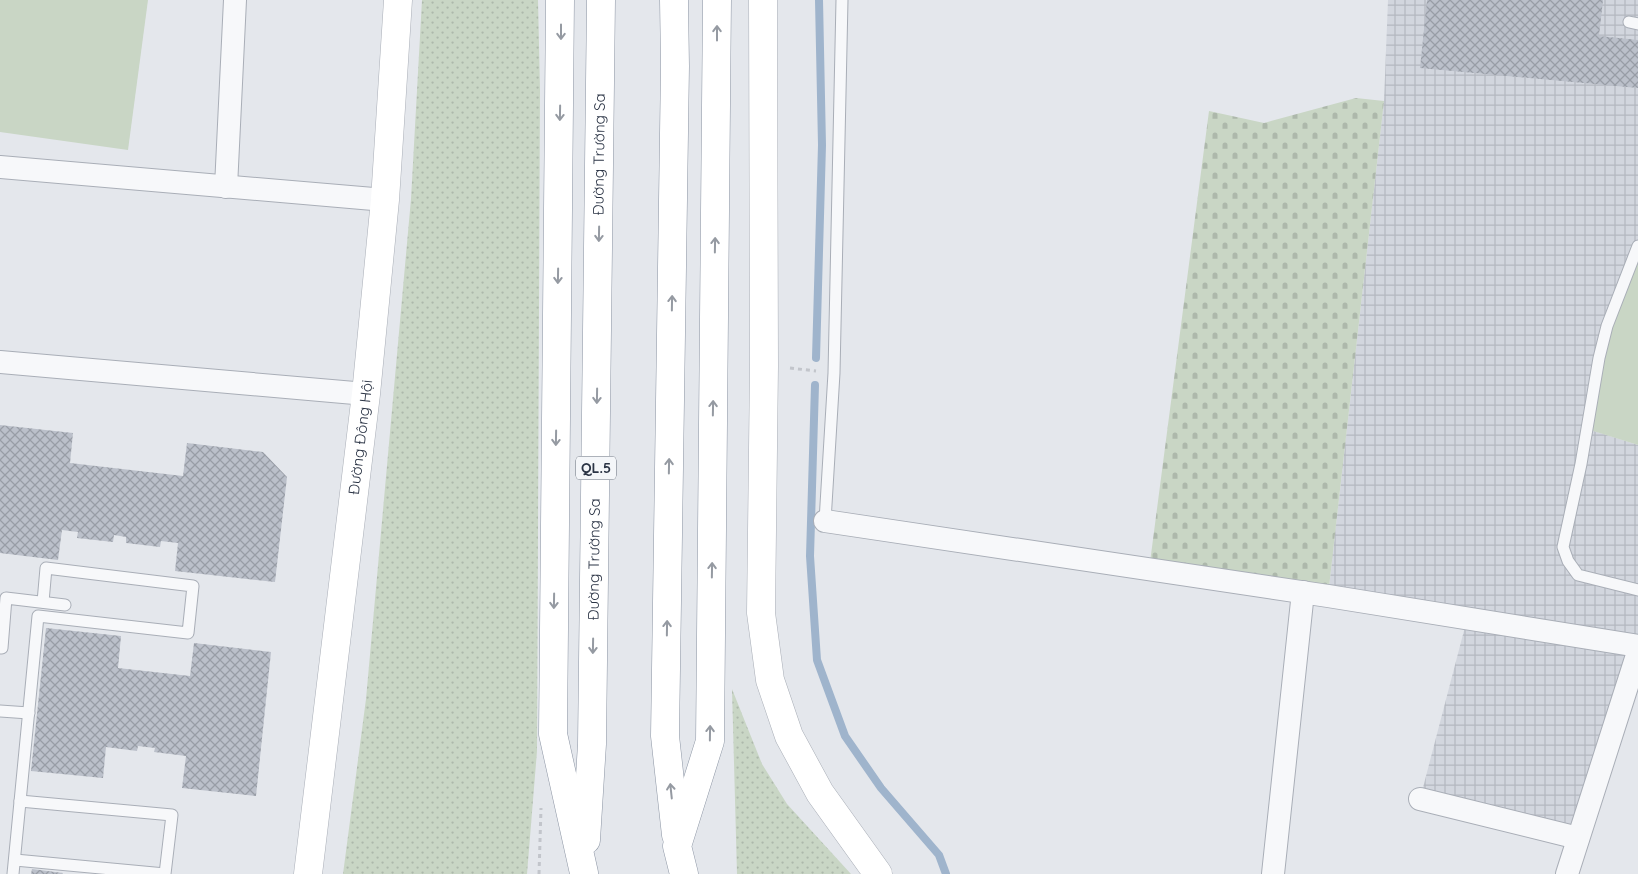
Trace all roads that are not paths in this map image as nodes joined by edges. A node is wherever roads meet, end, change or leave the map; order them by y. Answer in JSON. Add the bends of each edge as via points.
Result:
{"nodes":[{"id":1,"x":235,"y":0,"type":"edge"},
{"id":2,"x":398,"y":0,"type":"edge"},
{"id":3,"x":560,"y":0,"type":"edge"},
{"id":4,"x":601,"y":0,"type":"edge"},
{"id":5,"x":674,"y":0,"type":"edge"},
{"id":6,"x":717,"y":0,"type":"edge"},
{"id":7,"x":763,"y":0,"type":"edge"},
{"id":8,"x":842,"y":0,"type":"edge"},
{"id":9,"x":0,"y":167,"type":"edge"},
{"id":10,"x":226,"y":187,"type":"junction"},
{"id":11,"x":385,"y":200,"type":"junction"},
{"id":12,"x":1638,"y":246,"type":"edge"},
{"id":13,"x":0,"y":362,"type":"edge"},
{"id":14,"x":366,"y":394,"type":"junction"},
{"id":15,"x":825,"y":521,"type":"joint"},
{"id":16,"x":1638,"y":590,"type":"edge"},
{"id":17,"x":1303,"y":592,"type":"junction"},
{"id":18,"x":3,"y":598,"type":"edge"},
{"id":19,"x":43,"y":602,"type":"junction"},
{"id":20,"x":65,"y":605,"type":"dead end"},
{"id":21,"x":1638,"y":646,"type":"edge"},
{"id":22,"x":0,"y":648,"type":"edge"},
{"id":23,"x":1638,"y":652,"type":"edge"},
{"id":24,"x":0,"y":710,"type":"edge"},
{"id":25,"x":29,"y":713,"type":"junction"},
{"id":26,"x":1420,"y":799,"type":"dead end"},
{"id":27,"x":20,"y":801,"type":"junction"},
{"id":28,"x":1578,"y":838,"type":"junction"},
{"id":29,"x":677,"y":846,"type":"junction"},
{"id":30,"x":15,"y":860,"type":"junction"},
{"id":31,"x":14,"y":874,"type":"edge"},
{"id":32,"x":308,"y":874,"type":"edge"},
{"id":33,"x":584,"y":874,"type":"edge"},
{"id":34,"x":678,"y":874,"type":"edge"},
{"id":35,"x":684,"y":874,"type":"edge"},
{"id":36,"x":878,"y":874,"type":"edge"},
{"id":37,"x":1273,"y":874,"type":"edge"},
{"id":38,"x":1567,"y":874,"type":"edge"}],
"edges":[{"from":1,"to":10,"type":"street"},
{"from":2,"to":11,"type":"main road","name":"Đường Đông Hội"},
{"from":3,"to":33,"type":"main road","one_way":true,"via":[[553,734]]},
{"from":4,"to":33,"type":"main road","name":"Đường Trường Sa","number":"QL.5","one_way":true,"via":[[592,744]]},
{"from":29,"to":5,"type":"main road","one_way":true,"via":[[665,736]]},
{"from":29,"to":6,"type":"main road","one_way":true,"via":[[710,741]]},
{"from":7,"to":36,"type":"main road","via":[[761,613],[770,680],[789,736],[820,793]]},
{"from":8,"to":15,"type":"lane","via":[[834,373]]},
{"from":9,"to":10,"type":"street"},
{"from":10,"to":11,"type":"street"},
{"from":11,"to":14,"type":"main road","name":"Đường Đông Hội"},
{"from":12,"to":16,"type":"lane","via":[[1609,317],[1563,547],[1578,575]]},
{"from":13,"to":14,"type":"street"},
{"from":14,"to":32,"type":"main road","name":"Đường Đông Hội"},
{"from":15,"to":17,"type":"street"},
{"from":17,"to":21,"type":"street"},
{"from":17,"to":37,"type":"street"},
{"from":18,"to":19,"type":"lane"},
{"from":18,"to":22,"type":"lane"},
{"from":19,"to":20,"type":"lane"},
{"from":19,"to":25,"type":"lane","via":[[46,568],[193,586],[188,633],[38,616]]},
{"from":23,"to":28,"type":"street"},
{"from":24,"to":25,"type":"lane"},
{"from":25,"to":27,"type":"lane"},
{"from":26,"to":28,"type":"street"},
{"from":27,"to":30,"type":"lane"},
{"from":27,"to":30,"type":"lane","via":[[172,815],[165,874]]},
{"from":28,"to":38,"type":"street"},
{"from":29,"to":34,"type":"main road"},
{"from":29,"to":35,"type":"main road"},
{"from":30,"to":31,"type":"lane"}]}
